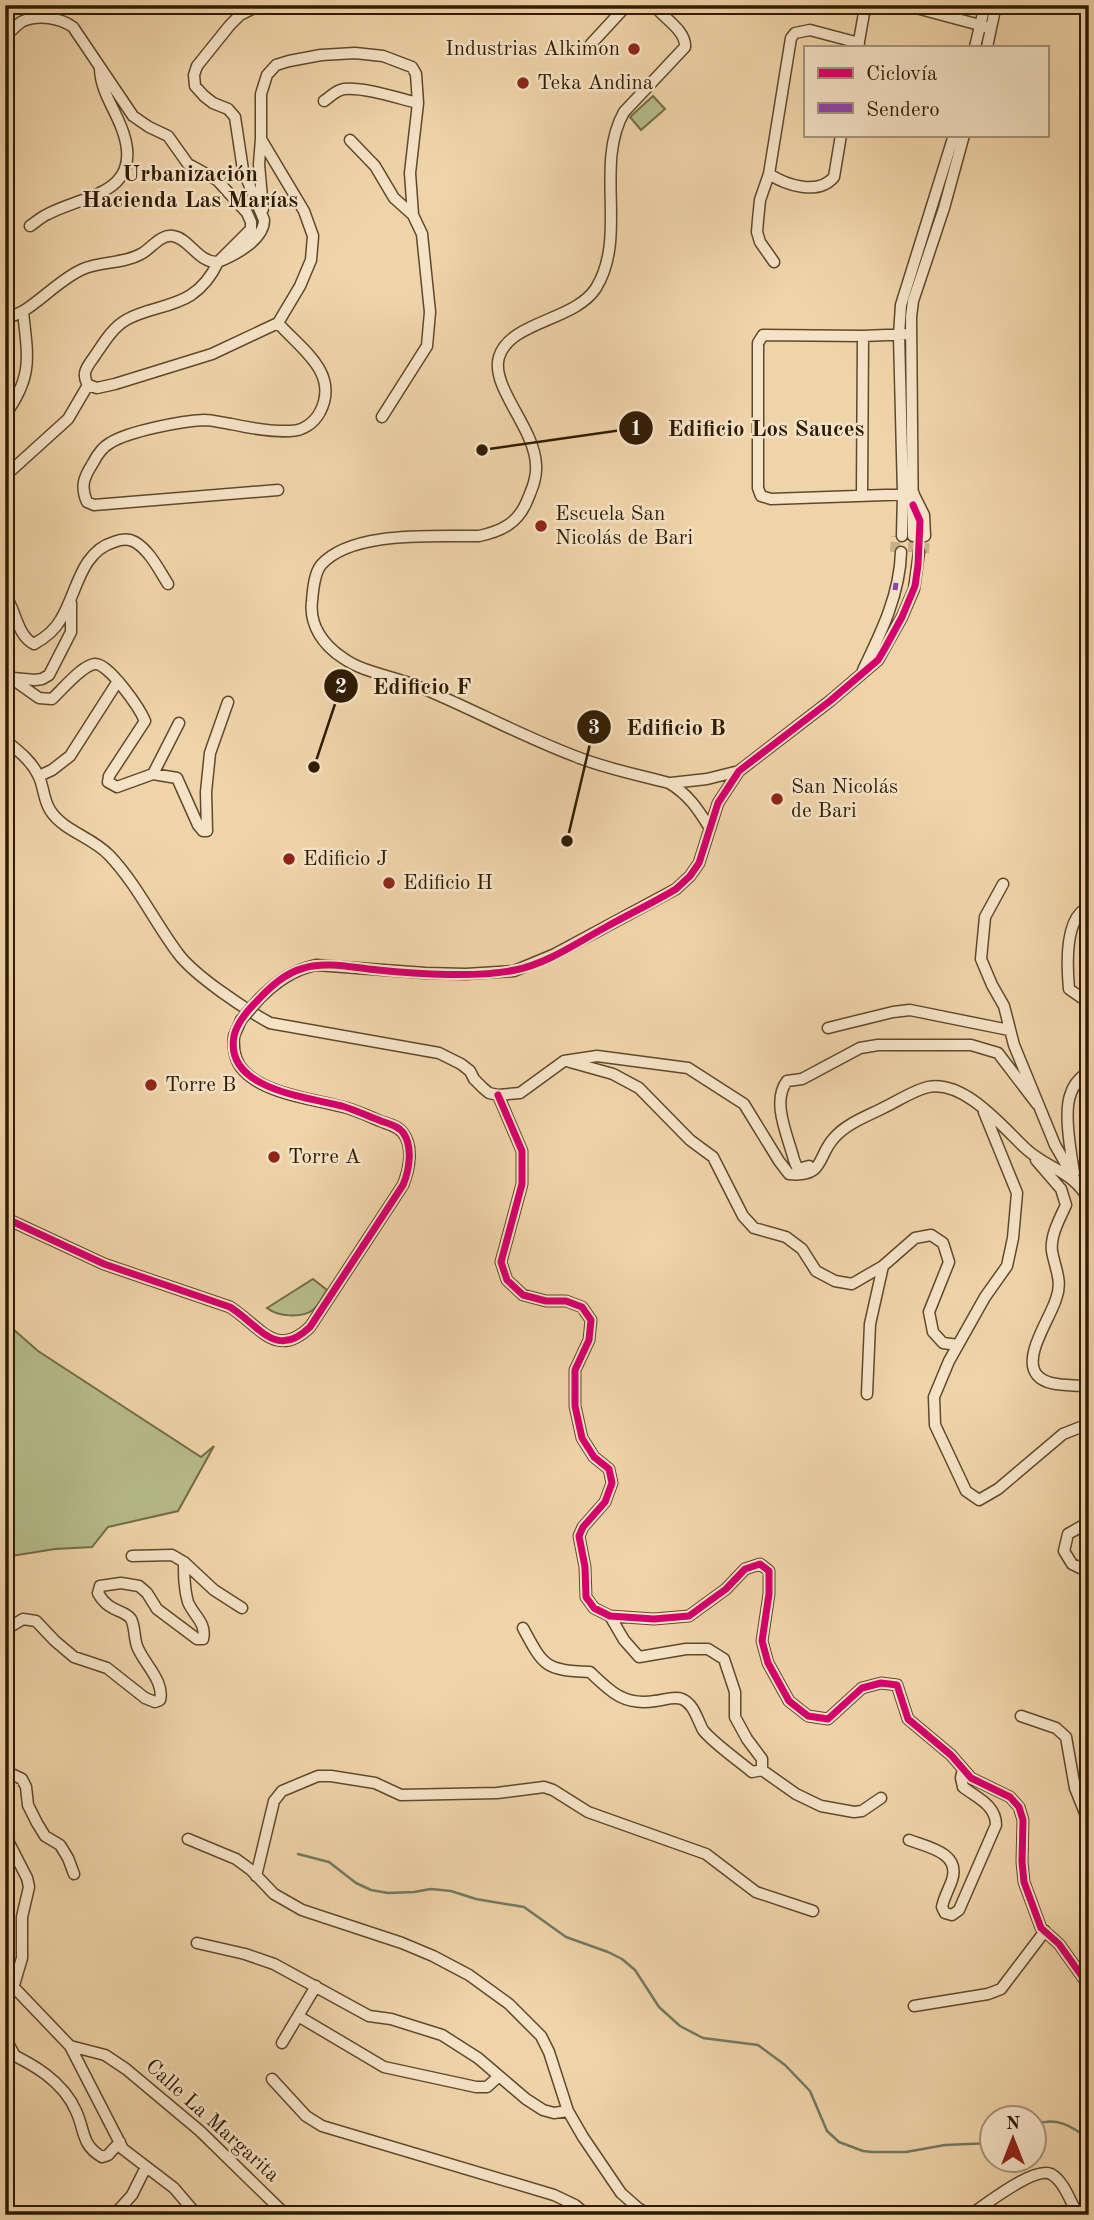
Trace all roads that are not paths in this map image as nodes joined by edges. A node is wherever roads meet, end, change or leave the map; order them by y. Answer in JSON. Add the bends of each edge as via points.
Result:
{"nodes":[{"id":1,"x":627,"y":5,"type":"edge"},
{"id":2,"x":670,"y":5,"type":"edge"},
{"id":3,"x":871,"y":5,"type":"edge"},
{"id":4,"x":905,"y":5,"type":"edge"},
{"id":5,"x":985,"y":5,"type":"edge"},
{"id":6,"x":996,"y":5,"type":"edge"},
{"id":7,"x":253,"y":6,"type":"edge"},
{"id":8,"x":658,"y":9,"type":"edge"},
{"id":9,"x":981,"y":25,"type":"junction"},
{"id":10,"x":992,"y":28,"type":"junction"},
{"id":11,"x":5,"y":36,"type":"edge"},
{"id":12,"x":592,"y":44,"type":"dead end"},
{"id":13,"x":859,"y":45,"type":"edge"},
{"id":14,"x":975,"y":46,"type":"edge"},
{"id":15,"x":987,"y":46,"type":"edge"},
{"id":16,"x":100,"y":68,"type":"junction"},
{"id":17,"x":324,"y":101,"type":"dead end"},
{"id":18,"x":418,"y":103,"type":"junction"},
{"id":19,"x":841,"y":136,"type":"edge"},
{"id":20,"x":954,"y":136,"type":"edge"},
{"id":21,"x":964,"y":136,"type":"edge"},
{"id":22,"x":261,"y":138,"type":"junction"},
{"id":23,"x":349,"y":140,"type":"dead end"},
{"id":24,"x":769,"y":174,"type":"junction"},
{"id":25,"x":413,"y":215,"type":"junction"},
{"id":26,"x":264,"y":220,"type":"junction"},
{"id":27,"x":30,"y":226,"type":"dead end"},
{"id":28,"x":218,"y":262,"type":"junction"},
{"id":29,"x":774,"y":262,"type":"dead end"},
{"id":30,"x":23,"y":312,"type":"junction"},
{"id":31,"x":5,"y":319,"type":"edge"},
{"id":32,"x":278,"y":323,"type":"junction"},
{"id":33,"x":904,"y":334,"type":"junction"},
{"id":34,"x":863,"y":336,"type":"junction"},
{"id":35,"x":88,"y":385,"type":"junction"},
{"id":36,"x":5,"y":415,"type":"edge"},
{"id":37,"x":382,"y":417,"type":"dead end"},
{"id":38,"x":5,"y":476,"type":"edge"},
{"id":39,"x":278,"y":491,"type":"dead end"},
{"id":40,"x":862,"y":495,"type":"junction"},
{"id":41,"x":908,"y":500,"type":"junction"},
{"id":42,"x":168,"y":584,"type":"dead end"},
{"id":43,"x":5,"y":595,"type":"edge"},
{"id":44,"x":71,"y":603,"type":"junction"},
{"id":45,"x":861,"y":674,"type":"junction"},
{"id":46,"x":7,"y":675,"type":"edge"},
{"id":47,"x":118,"y":681,"type":"junction"},
{"id":48,"x":228,"y":702,"type":"dead end"},
{"id":49,"x":178,"y":723,"type":"dead end"},
{"id":50,"x":5,"y":740,"type":"edge"},
{"id":51,"x":739,"y":771,"type":"junction"},
{"id":52,"x":153,"y":774,"type":"junction"},
{"id":53,"x":39,"y":776,"type":"junction"},
{"id":54,"x":669,"y":783,"type":"junction"},
{"id":55,"x":709,"y":827,"type":"junction"},
{"id":56,"x":1003,"y":884,"type":"dead end"},
{"id":57,"x":1089,"y":907,"type":"edge"},
{"id":58,"x":1089,"y":1003,"type":"edge"},
{"id":59,"x":828,"y":1028,"type":"dead end"},
{"id":60,"x":1009,"y":1030,"type":"junction"},
{"id":61,"x":564,"y":1060,"type":"junction"},
{"id":62,"x":1089,"y":1071,"type":"edge"},
{"id":63,"x":498,"y":1096,"type":"junction"},
{"id":64,"x":1037,"y":1104,"type":"junction"},
{"id":65,"x":982,"y":1108,"type":"junction"},
{"id":66,"x":1030,"y":1153,"type":"junction"},
{"id":67,"x":808,"y":1166,"type":"dead end"},
{"id":68,"x":1075,"y":1180,"type":"junction"},
{"id":69,"x":1089,"y":1201,"type":"edge"},
{"id":70,"x":5,"y":1218,"type":"edge"},
{"id":71,"x":883,"y":1266,"type":"junction"},
{"id":72,"x":958,"y":1345,"type":"junction"},
{"id":73,"x":1089,"y":1387,"type":"edge"},
{"id":74,"x":867,"y":1394,"type":"dead end"},
{"id":75,"x":1089,"y":1426,"type":"edge"},
{"id":76,"x":1089,"y":1522,"type":"edge"},
{"id":77,"x":132,"y":1556,"type":"dead end"},
{"id":78,"x":184,"y":1562,"type":"junction"},
{"id":79,"x":1089,"y":1572,"type":"edge"},
{"id":80,"x":242,"y":1608,"type":"dead end"},
{"id":81,"x":610,"y":1616,"type":"junction"},
{"id":82,"x":523,"y":1628,"type":"dead end"},
{"id":83,"x":5,"y":1630,"type":"edge"},
{"id":84,"x":1021,"y":1716,"type":"dead end"},
{"id":85,"x":963,"y":1769,"type":"junction"},
{"id":86,"x":762,"y":1770,"type":"junction"},
{"id":87,"x":5,"y":1771,"type":"edge"},
{"id":88,"x":881,"y":1798,"type":"dead end"},
{"id":89,"x":1089,"y":1823,"type":"edge"},
{"id":90,"x":5,"y":1835,"type":"edge"},
{"id":91,"x":188,"y":1839,"type":"dead end"},
{"id":92,"x":909,"y":1840,"type":"dead end"},
{"id":93,"x":75,"y":1874,"type":"dead end"},
{"id":94,"x":257,"y":1876,"type":"junction"},
{"id":95,"x":813,"y":1911,"type":"dead end"},
{"id":96,"x":1045,"y":1931,"type":"junction"},
{"id":97,"x":197,"y":1943,"type":"dead end"},
{"id":98,"x":5,"y":1965,"type":"edge"},
{"id":99,"x":9,"y":1982,"type":"edge"},
{"id":100,"x":1088,"y":1984,"type":"edge"},
{"id":101,"x":316,"y":1986,"type":"junction"},
{"id":102,"x":914,"y":2006,"type":"dead end"},
{"id":103,"x":298,"y":2016,"type":"junction"},
{"id":104,"x":5,"y":2038,"type":"edge"},
{"id":105,"x":282,"y":2043,"type":"dead end"},
{"id":106,"x":70,"y":2046,"type":"junction"},
{"id":107,"x":10,"y":2054,"type":"edge"},
{"id":108,"x":499,"y":2076,"type":"junction"},
{"id":109,"x":272,"y":2079,"type":"dead end"},
{"id":110,"x":568,"y":2111,"type":"junction"},
{"id":111,"x":120,"y":2142,"type":"junction"},
{"id":112,"x":146,"y":2167,"type":"junction"},
{"id":113,"x":114,"y":2215,"type":"edge"},
{"id":114,"x":197,"y":2215,"type":"edge"},
{"id":115,"x":286,"y":2215,"type":"edge"},
{"id":116,"x":586,"y":2215,"type":"edge"},
{"id":117,"x":650,"y":2215,"type":"edge"},
{"id":118,"x":970,"y":2215,"type":"edge"},
{"id":119,"x":1078,"y":2215,"type":"edge"}],
"edges":[{"from":1,"to":12,"type":"street"},
{"from":2,"to":8,"type":"street"},
{"from":3,"to":13,"type":"street","via":[[864,13]]},
{"from":4,"to":9,"type":"street"},
{"from":5,"to":9,"type":"street"},
{"from":6,"to":10,"type":"street"},
{"from":7,"to":26,"type":"street","via":[[230,25],[194,75],[195,86],[204,96],[235,117],[243,170]]},
{"from":8,"to":54,"type":"street","via":[[681,33],[685,47],[617,125],[609,249],[599,281],[580,305],[523,332],[500,354],[497,372],[526,429],[536,465],[524,510],[509,527],[479,536],[371,540],[334,554],[319,566],[311,607],[320,636],[345,660],[577,757]]},
{"from":9,"to":10,"type":"street"},
{"from":9,"to":14,"type":"street"},
{"from":10,"to":15,"type":"street"},
{"from":11,"to":16,"type":"street","via":[[23,21],[64,21]]},
{"from":13,"to":24,"type":"street","via":[[810,30],[791,38]]},
{"from":16,"to":27,"type":"street","via":[[100,83],[125,139],[125,170],[94,197],[47,214]]},
{"from":16,"to":28,"type":"street","via":[[134,116],[168,136],[188,164],[217,180],[247,213],[251,229]]},
{"from":17,"to":18,"type":"street","via":[[344,89]]},
{"from":18,"to":22,"type":"street","via":[[416,74],[403,62],[355,53],[289,61],[276,65],[267,75],[261,94]]},
{"from":18,"to":25,"type":"street","via":[[410,173]]},
{"from":19,"to":24,"type":"street","via":[[830,183],[795,186]]},
{"from":20,"to":33,"type":"street","via":[[903,296]]},
{"from":21,"to":33,"type":"street"},
{"from":22,"to":26,"type":"street"},
{"from":22,"to":32,"type":"street","via":[[304,211],[313,236],[311,260]]},
{"from":23,"to":25,"type":"street"},
{"from":24,"to":29,"type":"street","via":[[760,200],[757,232]]},
{"from":25,"to":37,"type":"street","via":[[422,234],[428,278],[428,340]]},
{"from":26,"to":28,"type":"street","via":[[259,236]]},
{"from":28,"to":30,"type":"street","via":[[169,235],[128,260],[82,269]]},
{"from":28,"to":35,"type":"street","via":[[191,295],[126,320],[113,330],[85,370]]},
{"from":30,"to":31,"type":"street"},
{"from":30,"to":36,"type":"street","via":[[27,373]]},
{"from":32,"to":35,"type":"street","via":[[212,354],[115,384]]},
{"from":32,"to":39,"type":"street","via":[[312,356],[325,379],[323,403],[312,422],[291,431],[205,420],[129,434],[98,455],[83,481],[83,493],[94,505]]},
{"from":33,"to":34,"type":"street"},
{"from":33,"to":41,"type":"street"},
{"from":34,"to":40,"type":"street"},
{"from":34,"to":40,"type":"street","via":[[775,334],[764,335],[758,343],[761,496]]},
{"from":35,"to":38,"type":"street","via":[[68,419]]},
{"from":40,"to":41,"type":"street"},
{"from":41,"to":41,"type":"street","via":[[923,515],[911,536]]},
{"from":42,"to":44,"type":"street","via":[[147,553],[125,539],[102,548],[88,562]]},
{"from":43,"to":44,"type":"street","via":[[23,635],[34,644],[52,632]]},
{"from":44,"to":46,"type":"street","via":[[71,632],[49,675],[35,680]]},
{"from":45,"to":45,"type":"street","via":[[885,623],[910,552],[915,586],[878,660]]},
{"from":45,"to":51,"type":"street"},
{"from":46,"to":47,"type":"street","via":[[46,699],[52,699],[94,664],[103,665]]},
{"from":47,"to":52,"type":"street","via":[[145,718],[108,782],[117,787]]},
{"from":47,"to":53,"type":"street","via":[[70,756]]},
{"from":48,"to":52,"type":"street","via":[[210,753],[207,831],[198,825],[177,778]]},
{"from":49,"to":52,"type":"street"},
{"from":50,"to":53,"type":"street"},
{"from":51,"to":54,"type":"street"},
{"from":51,"to":55,"type":"street"},
{"from":53,"to":63,"type":"street","via":[[47,804],[60,822],[108,853],[178,954],[255,1015],[281,1026],[439,1053],[461,1064],[483,1088]]},
{"from":54,"to":55,"type":"street","via":[[697,807]]},
{"from":55,"to":70,"type":"street","bridge":true,"via":[[699,863],[676,889],[523,968],[435,973],[316,965],[284,977],[241,1020],[233,1047],[250,1076],[277,1089],[355,1110],[395,1127],[407,1140],[409,1160],[403,1185],[310,1327],[291,1341],[275,1341],[230,1307],[104,1264]]},
{"from":56,"to":60,"type":"street","via":[[985,917],[981,959],[1004,1006]]},
{"from":57,"to":58,"type":"street","via":[[1074,921],[1066,963],[1069,989]]},
{"from":59,"to":60,"type":"street","via":[[910,1010]]},
{"from":60,"to":64,"type":"street"},
{"from":61,"to":63,"type":"street","via":[[520,1093]]},
{"from":61,"to":65,"type":"street","via":[[597,1056],[688,1068],[744,1104],[789,1174],[813,1170],[833,1138],[854,1122],[929,1087],[956,1090]]},
{"from":61,"to":71,"type":"street","via":[[613,1074],[639,1088],[713,1157],[743,1216],[754,1228],[786,1237],[802,1249],[816,1272],[852,1284]]},
{"from":62,"to":68,"type":"street","via":[[1069,1095],[1068,1134]]},
{"from":63,"to":81,"type":"street","via":[[522,1151],[522,1184],[501,1262],[507,1280],[523,1295],[582,1307],[591,1320],[589,1340],[575,1370],[575,1406],[582,1438],[609,1469],[612,1483],[605,1502],[583,1527],[579,1545],[586,1597],[594,1608]]},
{"from":64,"to":67,"type":"street","via":[[998,1054],[982,1047],[860,1048],[802,1079],[787,1081],[780,1089],[779,1104],[794,1160],[797,1167]]},
{"from":64,"to":68,"type":"street"},
{"from":65,"to":66,"type":"street"},
{"from":65,"to":72,"type":"street","via":[[1017,1193],[1013,1238],[1007,1266]]},
{"from":66,"to":68,"type":"street"},
{"from":66,"to":73,"type":"street","via":[[1061,1189],[1066,1205],[1052,1249],[1060,1276],[1058,1296],[1032,1353],[1032,1364],[1048,1383]]},
{"from":68,"to":69,"type":"street"},
{"from":71,"to":72,"type":"street","via":[[915,1238],[931,1236],[943,1243],[949,1262],[929,1312],[933,1332],[943,1343]]},
{"from":71,"to":74,"type":"street","via":[[870,1324]]},
{"from":72,"to":75,"type":"street","via":[[934,1398],[936,1425],[966,1491],[979,1500],[1063,1434]]},
{"from":76,"to":79,"type":"street","via":[[1068,1534],[1064,1551],[1072,1564]]},
{"from":77,"to":78,"type":"street","via":[[172,1555]]},
{"from":78,"to":80,"type":"street"},
{"from":78,"to":83,"type":"street","via":[[184,1585],[189,1605],[202,1623],[203,1639],[157,1608],[139,1586],[100,1586],[98,1593],[103,1603],[132,1620],[137,1646],[162,1694],[155,1702],[107,1668],[74,1657],[36,1621],[23,1619]]},
{"from":81,"to":85,"type":"street","via":[[690,1616],[726,1590],[745,1569],[760,1564],[769,1571],[762,1640],[768,1663],[789,1700],[808,1716],[828,1719],[862,1688],[897,1685],[908,1719]]},
{"from":81,"to":86,"type":"street","via":[[639,1657],[708,1650],[724,1659],[735,1692],[736,1717],[762,1759]]},
{"from":82,"to":86,"type":"street","via":[[538,1657],[557,1671],[590,1672],[629,1702],[685,1700],[705,1732],[752,1772]]},
{"from":84,"to":89,"type":"street","via":[[1056,1728],[1066,1738],[1075,1788]]},
{"from":85,"to":92,"type":"street","via":[[963,1787],[992,1808],[996,1825],[952,1915],[942,1907],[953,1876],[952,1862],[948,1856]]},
{"from":85,"to":96,"type":"street","via":[[971,1778],[1010,1797],[1018,1807],[1023,1820],[1024,1882]]},
{"from":86,"to":88,"type":"street","via":[[821,1806],[862,1811]]},
{"from":87,"to":93,"type":"street","via":[[22,1779],[37,1823],[45,1836],[60,1845]]},
{"from":90,"to":99,"type":"street","via":[[29,1887],[22,1917],[22,1958]]},
{"from":91,"to":94,"type":"street","via":[[236,1859]]},
{"from":94,"to":95,"type":"street","via":[[274,1801],[282,1791],[318,1776],[375,1783],[401,1795],[544,1787],[588,1812],[706,1854],[756,1892]]},
{"from":94,"to":110,"type":"street","via":[[274,1894],[302,1910],[433,1956],[509,2004],[541,2036]]},
{"from":96,"to":100,"type":"street"},
{"from":96,"to":102,"type":"street","via":[[1001,1989]]},
{"from":97,"to":101,"type":"street","via":[[274,1964]]},
{"from":98,"to":99,"type":"street"},
{"from":99,"to":106,"type":"street"},
{"from":101,"to":103,"type":"street"},
{"from":101,"to":108,"type":"street","via":[[369,2015],[442,2035]]},
{"from":103,"to":105,"type":"street"},
{"from":103,"to":108,"type":"street","via":[[384,2067],[476,2087],[487,2087]]},
{"from":104,"to":107,"type":"street"},
{"from":106,"to":111,"type":"street"},
{"from":106,"to":115,"type":"street","name":"Calle La Margarita","via":[[105,2055],[126,2069],[200,2131]]},
{"from":107,"to":111,"type":"street","via":[[43,2071],[64,2092],[76,2109],[91,2151],[102,2157]]},
{"from":108,"to":110,"type":"street","via":[[543,2110]]},
{"from":109,"to":116,"type":"street","via":[[306,2116],[322,2126],[554,2194]]},
{"from":110,"to":117,"type":"street","via":[[621,2193]]},
{"from":111,"to":112,"type":"street"},
{"from":112,"to":113,"type":"street","via":[[132,2195]]},
{"from":112,"to":114,"type":"street","via":[[174,2188]]},
{"from":118,"to":119,"type":"street","via":[[1020,2182],[1043,2173],[1059,2181]]}]}
